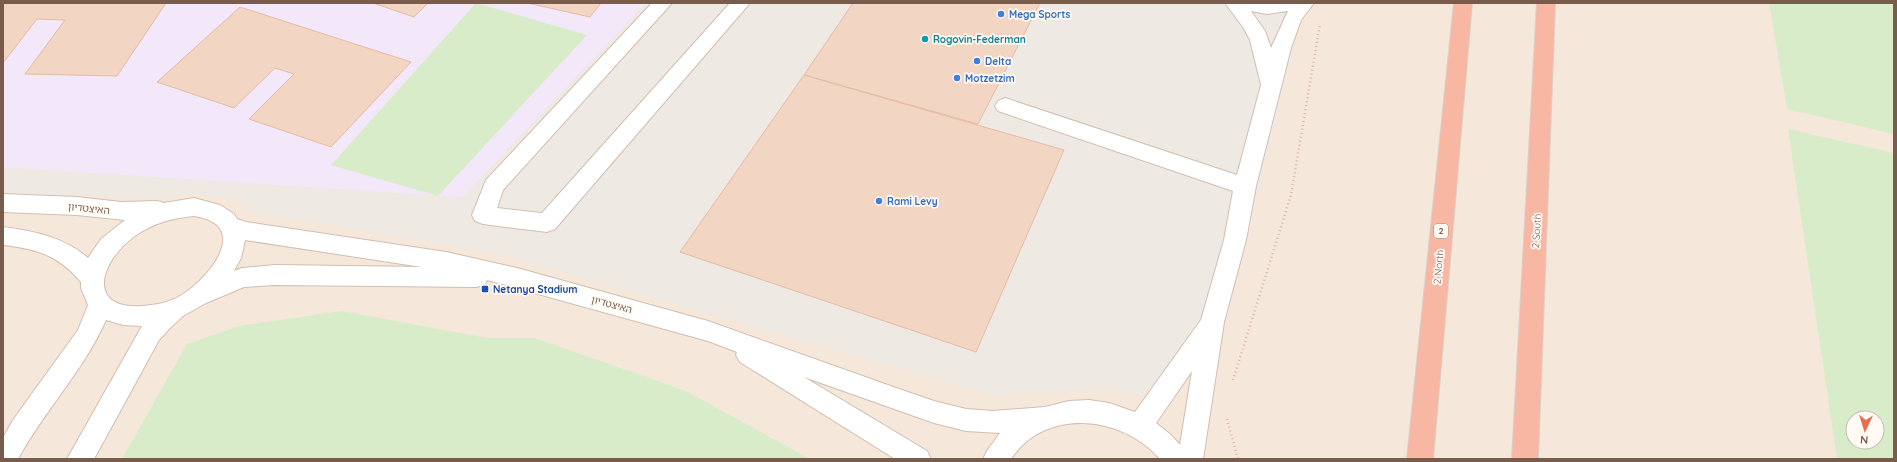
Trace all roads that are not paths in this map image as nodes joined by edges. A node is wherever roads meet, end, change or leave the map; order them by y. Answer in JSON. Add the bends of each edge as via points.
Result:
{"nodes":[{"id":1,"x":663,"y":3,"type":"edge"},
{"id":2,"x":741,"y":3,"type":"edge"},
{"id":3,"x":1234,"y":3,"type":"edge"},
{"id":4,"x":1242,"y":3,"type":"edge"},
{"id":5,"x":1297,"y":3,"type":"edge"},
{"id":6,"x":1305,"y":3,"type":"edge"},
{"id":7,"x":1463,"y":3,"type":"edge"},
{"id":8,"x":1546,"y":3,"type":"edge"},
{"id":9,"x":1271,"y":90,"type":"junction"},
{"id":10,"x":1005,"y":106,"type":"dead end"},
{"id":11,"x":1245,"y":186,"type":"junction"},
{"id":12,"x":3,"y":203,"type":"edge"},
{"id":13,"x":175,"y":209,"type":"junction"},
{"id":14,"x":229,"y":224,"type":"junction"},
{"id":15,"x":3,"y":236,"type":"edge"},
{"id":16,"x":92,"y":278,"type":"junction"},
{"id":17,"x":516,"y":278,"type":"junction"},
{"id":18,"x":100,"y":304,"type":"junction"},
{"id":19,"x":185,"y":304,"type":"junction"},
{"id":20,"x":1212,"y":322,"type":"junction"},
{"id":21,"x":708,"y":331,"type":"junction"},
{"id":22,"x":1043,"y":418,"type":"junction"},
{"id":23,"x":1140,"y":426,"type":"junction"},
{"id":24,"x":10,"y":443,"type":"edge"},
{"id":25,"x":5,"y":459,"type":"edge"},
{"id":26,"x":80,"y":459,"type":"edge"},
{"id":27,"x":918,"y":459,"type":"edge"},
{"id":28,"x":996,"y":459,"type":"edge"},
{"id":29,"x":1176,"y":459,"type":"edge"},
{"id":30,"x":1190,"y":459,"type":"edge"},
{"id":31,"x":1420,"y":459,"type":"edge"},
{"id":32,"x":1525,"y":459,"type":"edge"}],
"edges":[{"from":1,"to":2,"type":"street","via":[[494,186],[483,215],[547,223]]},
{"from":3,"to":9,"type":"street","via":[[1253,24],[1262,45]]},
{"from":4,"to":5,"type":"street","via":[[1267,7]]},
{"from":6,"to":9,"type":"street","via":[[1293,17],[1281,48]]},
{"from":7,"to":31,"type":"highway","name":"2 North","number":"2"},
{"from":8,"to":32,"type":"highway","name":"2 South"},
{"from":9,"to":11,"type":"street"},
{"from":10,"to":11,"type":"street"},
{"from":11,"to":20,"type":"street","via":[[1235,240]]},
{"from":12,"to":13,"type":"street","name":"האיצטדיון","via":[[77,206],[121,212]]},
{"from":13,"to":14,"type":"street","via":[[194,207],[211,210]]},
{"from":13,"to":16,"type":"street","via":[[154,215],[120,236],[106,249]]},
{"from":14,"to":17,"type":"street","via":[[246,231],[446,261]]},
{"from":14,"to":19,"type":"street","via":[[235,243],[230,260],[206,290]]},
{"from":15,"to":16,"type":"street","via":[[47,243],[64,252]]},
{"from":16,"to":18,"type":"street","via":[[93,292]]},
{"from":17,"to":19,"type":"street","via":[[275,275],[242,278]]},
{"from":17,"to":21,"type":"street","name":"האיצטדיון"},
{"from":18,"to":19,"type":"street","via":[[112,312],[136,317],[150,316]]},
{"from":18,"to":24,"type":"street","via":[[86,337]]},
{"from":19,"to":26,"type":"street","via":[[151,333]]},
{"from":20,"to":23,"type":"street"},
{"from":20,"to":30,"type":"street"},
{"from":21,"to":22,"type":"street","via":[[934,412],[966,420],[993,422]]},
{"from":21,"to":27,"type":"street"},
{"from":22,"to":23,"type":"street","via":[[1075,410],[1108,413]]},
{"from":22,"to":28,"type":"street","via":[[1014,435]]},
{"from":23,"to":29,"type":"street","via":[[1167,446]]},
{"from":24,"to":25,"type":"street"}]}
